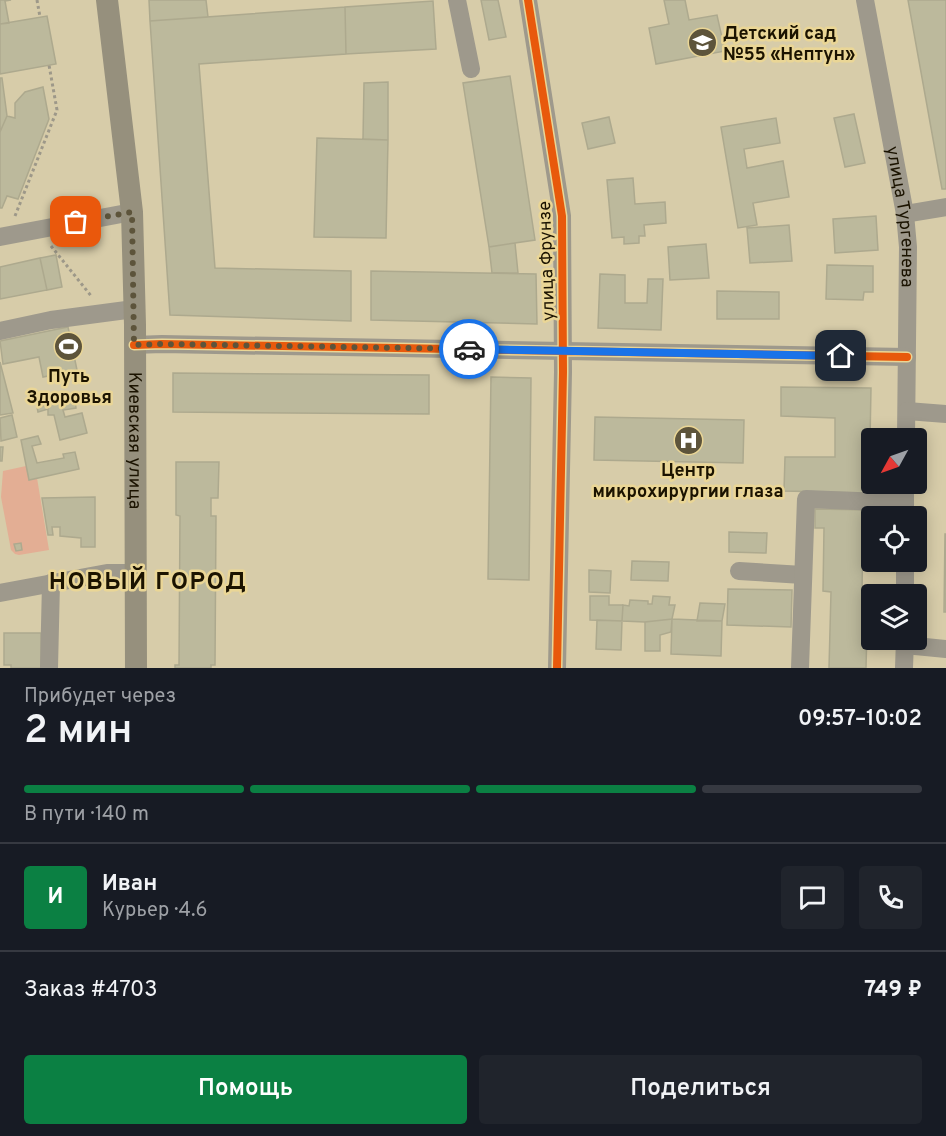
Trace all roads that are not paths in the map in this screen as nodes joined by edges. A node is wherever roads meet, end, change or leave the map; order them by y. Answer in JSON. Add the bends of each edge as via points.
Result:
{"nodes":[{"id":1,"x":106,"y":0,"type":"edge"},
{"id":2,"x":457,"y":0,"type":"edge"},
{"id":3,"x":528,"y":0,"type":"edge"},
{"id":4,"x":865,"y":0,"type":"edge"},
{"id":5,"x":471,"y":69,"type":"dead end"},
{"id":6,"x":946,"y":207,"type":"edge"},
{"id":7,"x":132,"y":212,"type":"junction"},
{"id":8,"x":905,"y":214,"type":"junction"},
{"id":9,"x":0,"y":237,"type":"edge"},
{"id":10,"x":134,"y":309,"type":"junction"},
{"id":11,"x":0,"y":331,"type":"edge"},
{"id":12,"x":134,"y":345,"type":"junction"},
{"id":13,"x":563,"y":350,"type":"junction"},
{"id":14,"x":908,"y":357,"type":"junction"},
{"id":15,"x":906,"y":411,"type":"junction"},
{"id":16,"x":946,"y":414,"type":"edge"},
{"id":17,"x":906,"y":428,"type":"edge"},
{"id":18,"x":869,"y":506,"type":"edge"},
{"id":19,"x":739,"y":571,"type":"dead end"},
{"id":20,"x":136,"y":573,"type":"junction"},
{"id":21,"x":803,"y":575,"type":"junction"},
{"id":22,"x":51,"y":583,"type":"junction"},
{"id":23,"x":0,"y":593,"type":"edge"},
{"id":24,"x":927,"y":646,"type":"edge"},
{"id":25,"x":946,"y":649,"type":"edge"},
{"id":26,"x":905,"y":650,"type":"edge"},
{"id":27,"x":49,"y":668,"type":"edge"},
{"id":28,"x":136,"y":668,"type":"edge"},
{"id":29,"x":557,"y":668,"type":"edge"},
{"id":30,"x":800,"y":668,"type":"edge"},
{"id":31,"x":904,"y":668,"type":"edge"}],
"edges":[{"from":1,"to":7,"type":"main road","name":"Киевская улица"},
{"from":2,"to":5,"type":"street"},
{"from":3,"to":13,"type":"street","name":"улица Фрунзе","via":[[562,216]]},
{"from":4,"to":8,"type":"street","name":"улица Тургенева"},
{"from":6,"to":8,"type":"street"},
{"from":7,"to":9,"type":"street"},
{"from":7,"to":10,"type":"main road","name":"Киевская улица"},
{"from":8,"to":14,"type":"street","name":"улица Тургенева"},
{"from":10,"to":11,"type":"street"},
{"from":10,"to":12,"type":"main road","name":"Киевская улица"},
{"from":12,"to":13,"type":"street"},
{"from":12,"to":20,"type":"main road","name":"Киевская улица"},
{"from":13,"to":14,"type":"street"},
{"from":13,"to":29,"type":"street","name":"улица Фрунзе"},
{"from":14,"to":15,"type":"street","name":"улица Тургенева"},
{"from":15,"to":16,"type":"street"},
{"from":15,"to":17,"type":"street","name":"улица Тургенева"},
{"from":18,"to":21,"type":"street","via":[[806,499]]},
{"from":19,"to":21,"type":"street"},
{"from":20,"to":22,"type":"street","via":[[107,573]]},
{"from":20,"to":28,"type":"main road","name":"Киевская улица"},
{"from":21,"to":30,"type":"street"},
{"from":22,"to":23,"type":"street"},
{"from":22,"to":27,"type":"street"},
{"from":24,"to":25,"type":"street"},
{"from":26,"to":31,"type":"street"}]}
